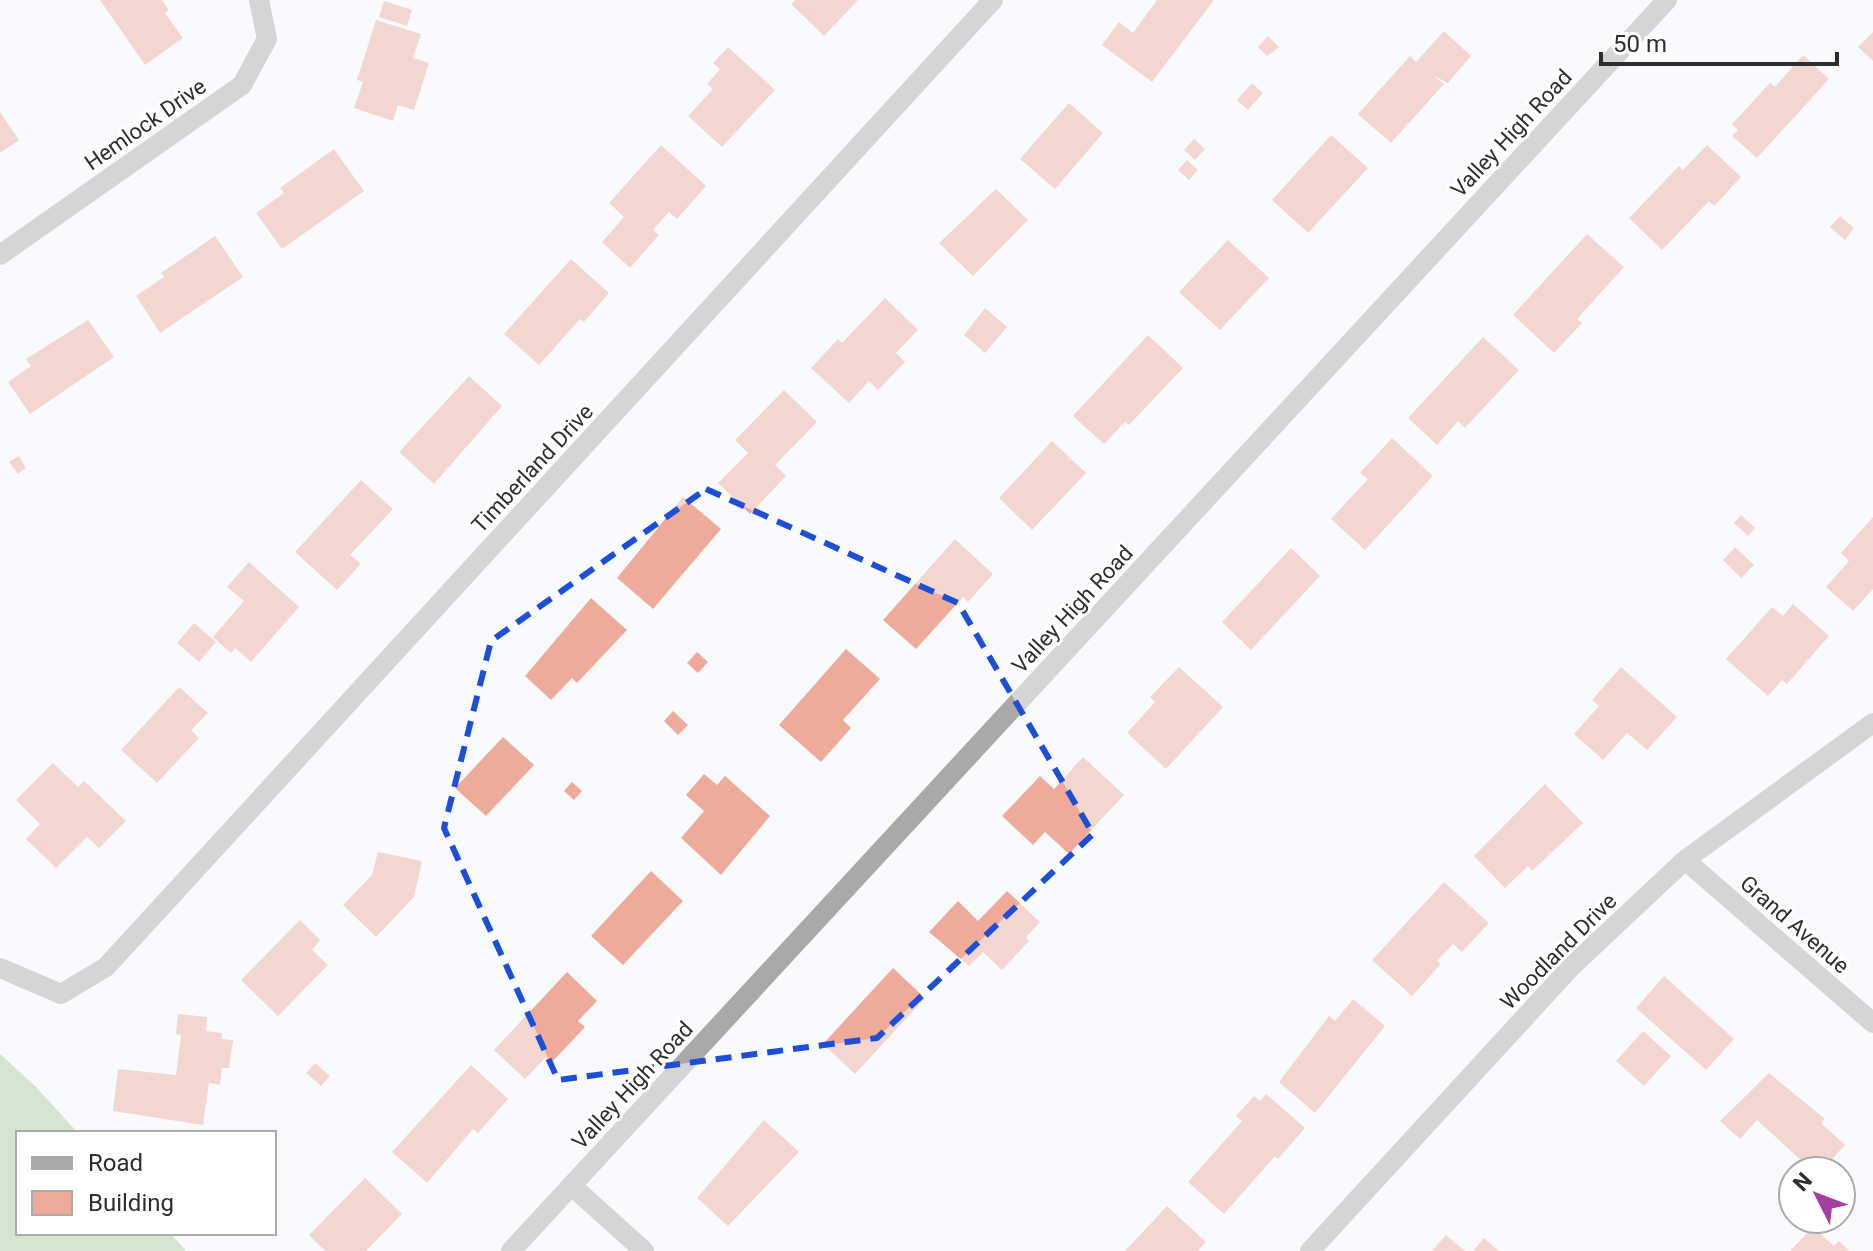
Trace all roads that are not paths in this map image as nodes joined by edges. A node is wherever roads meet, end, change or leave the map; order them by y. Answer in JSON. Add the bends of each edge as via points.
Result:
{"nodes":[{"id":1,"x":259,"y":0,"type":"edge"},
{"id":2,"x":993,"y":0,"type":"edge"},
{"id":3,"x":1667,"y":0,"type":"edge"},
{"id":4,"x":0,"y":255,"type":"edge"},
{"id":5,"x":1873,"y":723,"type":"edge"},
{"id":6,"x":1685,"y":860,"type":"junction"},
{"id":7,"x":0,"y":968,"type":"edge"},
{"id":8,"x":1873,"y":1023,"type":"edge"},
{"id":9,"x":572,"y":1186,"type":"junction"},
{"id":10,"x":511,"y":1251,"type":"edge"},
{"id":11,"x":644,"y":1251,"type":"edge"},
{"id":12,"x":1310,"y":1251,"type":"edge"}],
"edges":[{"from":1,"to":4,"type":"street","name":"Hemlock Drive","via":[[267,39],[242,85]]},
{"from":2,"to":7,"type":"street","name":"Timberland Drive","via":[[106,967],[61,994]]},
{"from":3,"to":9,"type":"street","name":"Valley High Road"},
{"from":5,"to":6,"type":"street","name":"Woodland Drive"},
{"from":6,"to":8,"type":"street","name":"Grand Avenue"},
{"from":6,"to":12,"type":"street","name":"Woodland Drive","via":[[1571,967]]},
{"from":9,"to":10,"type":"street","name":"Valley High Road"},
{"from":9,"to":11,"type":"street"}]}
